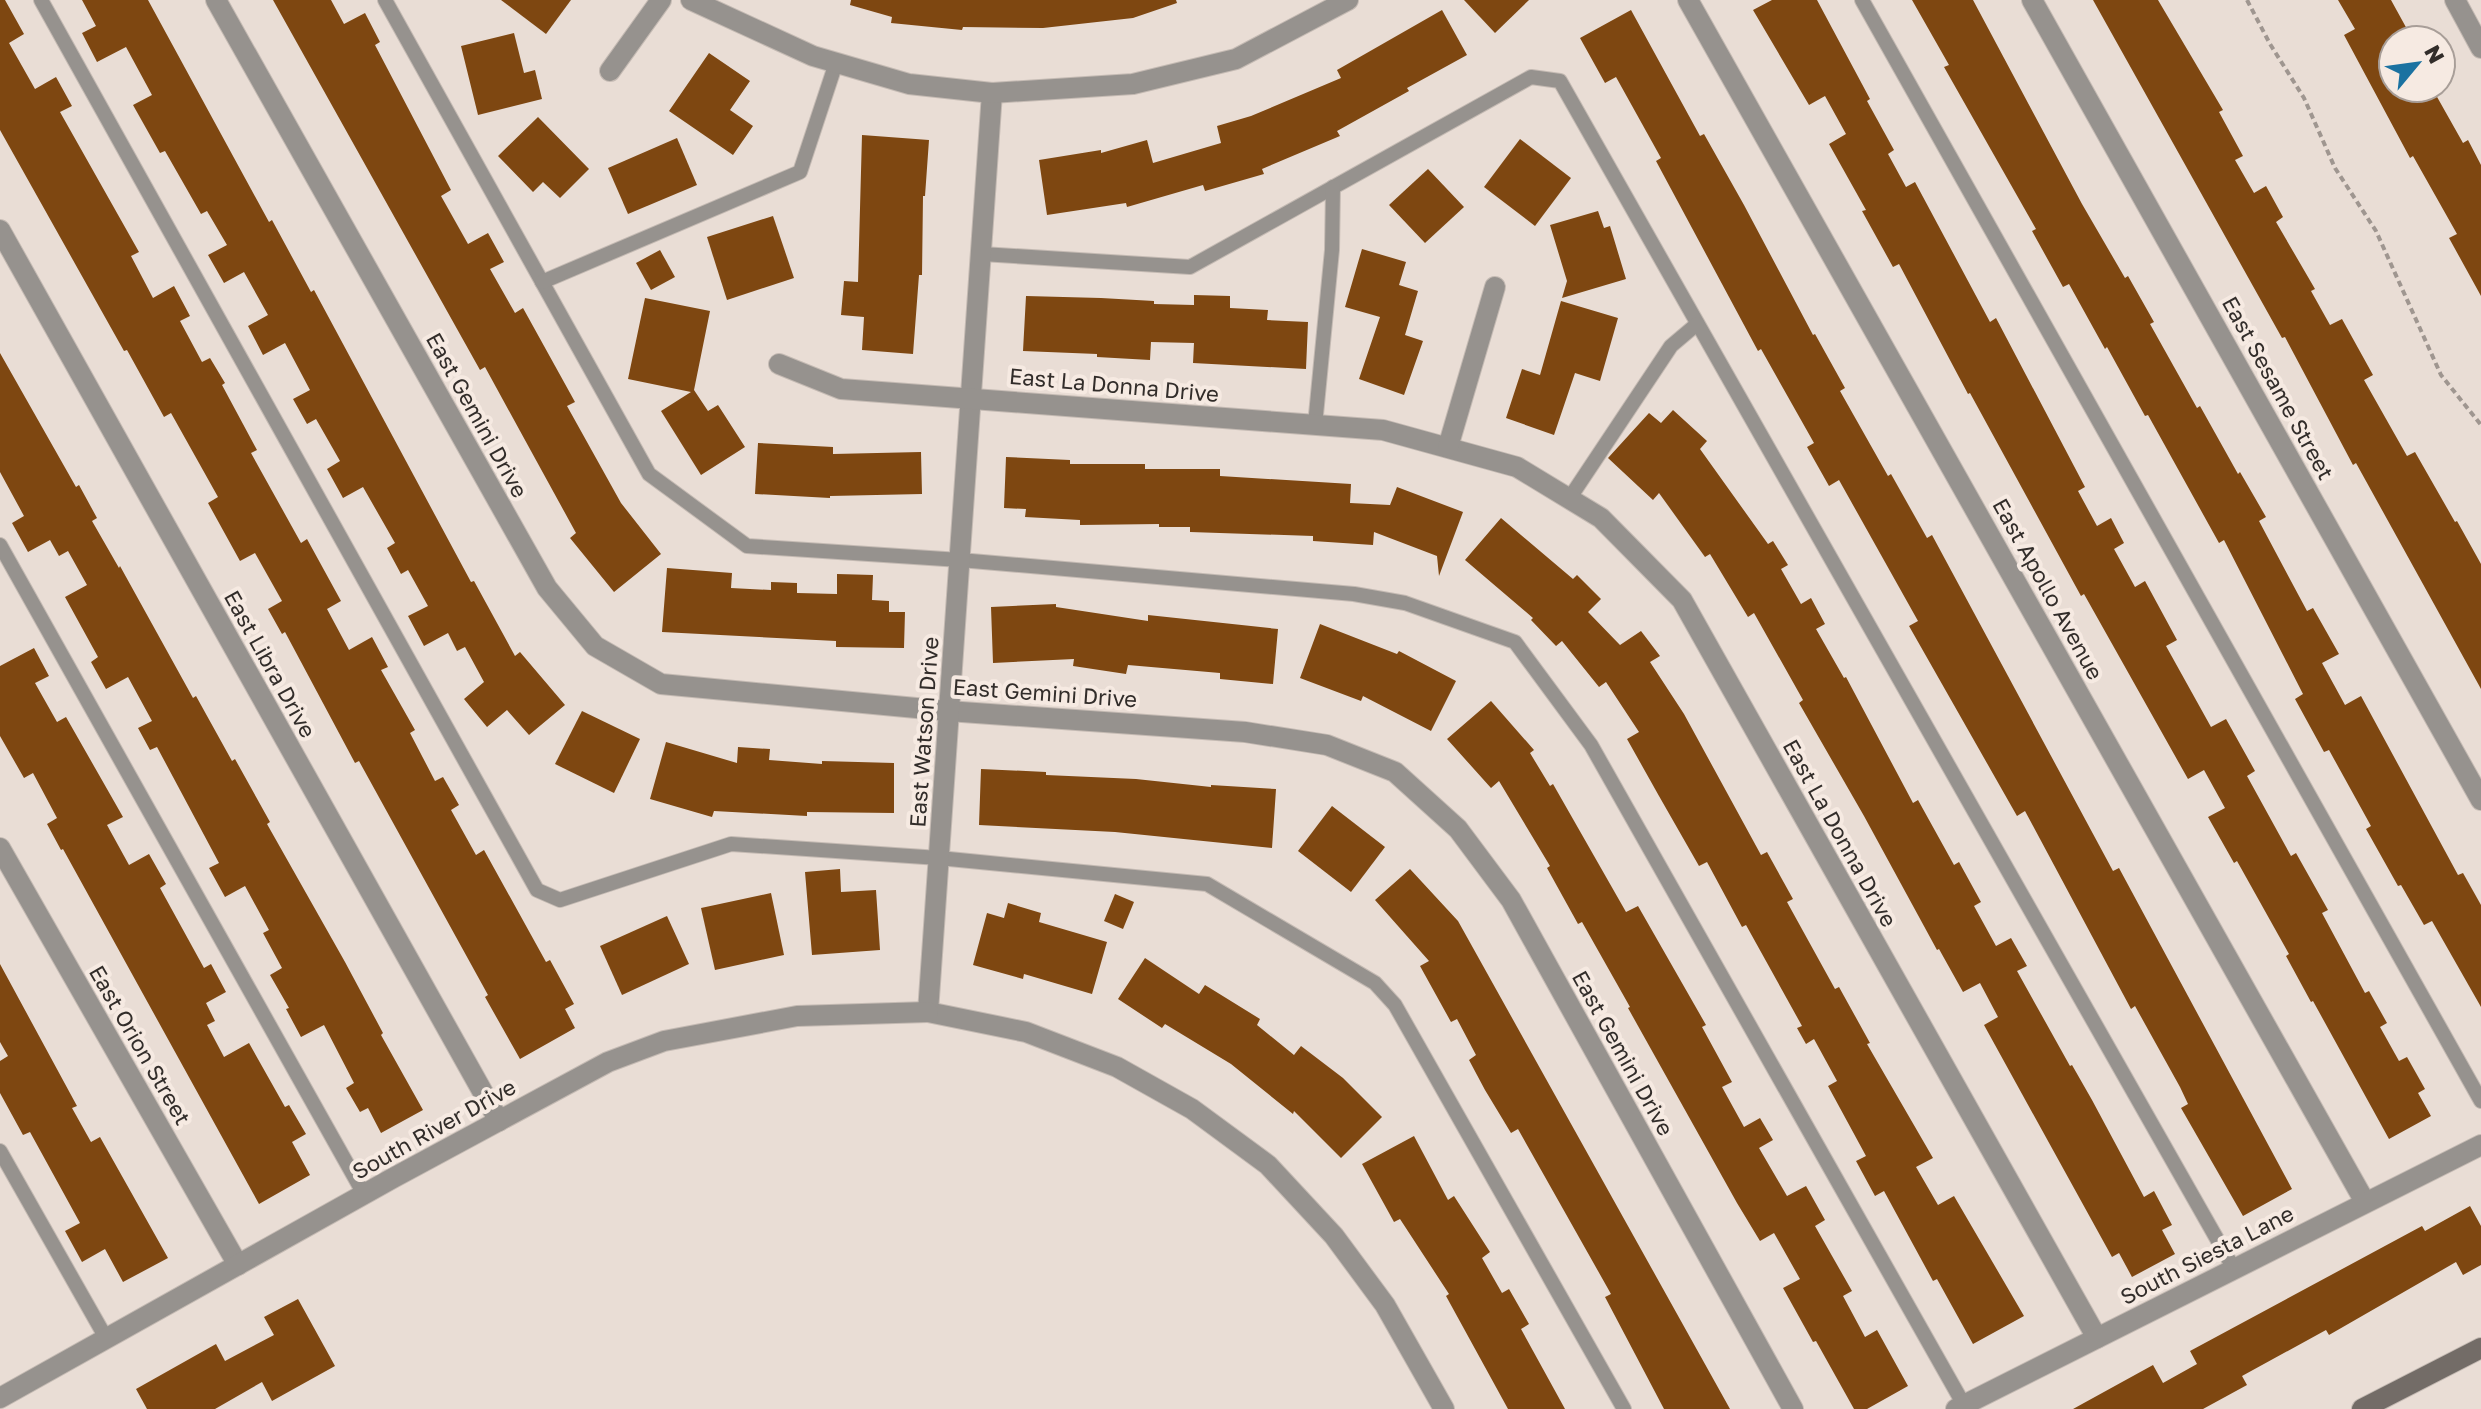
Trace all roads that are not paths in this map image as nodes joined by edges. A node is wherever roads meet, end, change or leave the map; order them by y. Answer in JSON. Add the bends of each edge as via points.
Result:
{"nodes":[{"id":1,"x":41,"y":0,"type":"edge"},
{"id":2,"x":216,"y":0,"type":"edge"},
{"id":3,"x":385,"y":0,"type":"edge"},
{"id":4,"x":661,"y":0,"type":"edge"},
{"id":5,"x":691,"y":0,"type":"edge"},
{"id":6,"x":1348,"y":0,"type":"edge"},
{"id":7,"x":1688,"y":0,"type":"edge"},
{"id":8,"x":1862,"y":0,"type":"edge"},
{"id":9,"x":2032,"y":0,"type":"edge"},
{"id":10,"x":2455,"y":0,"type":"edge"},
{"id":11,"x":2481,"y":48,"type":"edge"},
{"id":12,"x":836,"y":63,"type":"junction"},
{"id":13,"x":610,"y":71,"type":"dead end"},
{"id":14,"x":992,"y":93,"type":"junction"},
{"id":15,"x":1333,"y":187,"type":"junction"},
{"id":16,"x":0,"y":230,"type":"edge"},
{"id":17,"x":982,"y":254,"type":"junction"},
{"id":18,"x":542,"y":282,"type":"junction"},
{"id":19,"x":1495,"y":287,"type":"dead end"},
{"id":20,"x":1697,"y":324,"type":"junction"},
{"id":21,"x":779,"y":364,"type":"dead end"},
{"id":22,"x":973,"y":397,"type":"junction"},
{"id":23,"x":1315,"y":425,"type":"junction"},
{"id":24,"x":1448,"y":447,"type":"junction"},
{"id":25,"x":1569,"y":499,"type":"junction"},
{"id":26,"x":0,"y":545,"type":"edge"},
{"id":27,"x":960,"y":560,"type":"junction"},
{"id":28,"x":948,"y":711,"type":"junction"},
{"id":29,"x":2481,"y":800,"type":"edge"},
{"id":30,"x":0,"y":848,"type":"edge"},
{"id":31,"x":939,"y":858,"type":"junction"},
{"id":32,"x":928,"y":1012,"type":"junction"},
{"id":33,"x":2481,"y":1101,"type":"edge"},
{"id":34,"x":499,"y":1121,"type":"junction"},
{"id":35,"x":2481,"y":1145,"type":"edge"},
{"id":36,"x":0,"y":1151,"type":"edge"},
{"id":37,"x":364,"y":1194,"type":"junction"},
{"id":38,"x":2365,"y":1202,"type":"junction"},
{"id":39,"x":238,"y":1265,"type":"junction"},
{"id":40,"x":2234,"y":1269,"type":"junction"},
{"id":41,"x":106,"y":1338,"type":"junction"},
{"id":42,"x":2097,"y":1338,"type":"junction"},
{"id":43,"x":2481,"y":1348,"type":"edge"},
{"id":44,"x":0,"y":1398,"type":"edge"},
{"id":45,"x":1960,"y":1407,"type":"edge"},
{"id":46,"x":1444,"y":1409,"type":"edge"},
{"id":47,"x":1624,"y":1409,"type":"edge"},
{"id":48,"x":1793,"y":1409,"type":"edge"},
{"id":49,"x":2362,"y":1409,"type":"edge"}],
"edges":[{"from":1,"to":31,"type":"lane","via":[[537,890],[560,900],[731,844]]},
{"from":2,"to":28,"type":"street","name":"East Gemini Drive","via":[[547,588],[595,646],[661,684]]},
{"from":3,"to":18,"type":"lane"},
{"from":4,"to":13,"type":"street"},
{"from":5,"to":12,"type":"street"},
{"from":6,"to":14,"type":"street","via":[[1236,59],[1133,84]]},
{"from":7,"to":38,"type":"street","name":"East Apollo Avenue"},
{"from":8,"to":33,"type":"lane"},
{"from":9,"to":29,"type":"street","name":"East Sesame Street"},
{"from":10,"to":11,"type":"street"},
{"from":12,"to":14,"type":"street","via":[[909,84]]},
{"from":12,"to":18,"type":"lane","via":[[800,172]]},
{"from":14,"to":17,"type":"street","name":"East Watson Drive"},
{"from":15,"to":17,"type":"lane","via":[[1190,267]]},
{"from":15,"to":20,"type":"lane","via":[[1531,77],[1560,81]]},
{"from":15,"to":23,"type":"lane"},
{"from":16,"to":34,"type":"street","name":"East Libra Drive"},
{"from":17,"to":22,"type":"street","name":"East Watson Drive"},
{"from":18,"to":27,"type":"lane","via":[[649,474],[747,546]]},
{"from":19,"to":24,"type":"street"},
{"from":20,"to":25,"type":"lane","via":[[1671,346]]},
{"from":20,"to":40,"type":"lane"},
{"from":21,"to":22,"type":"street","name":"East La Donna Drive","via":[[841,389]]},
{"from":22,"to":23,"type":"street","name":"East La Donna Drive"},
{"from":22,"to":27,"type":"street","name":"East Watson Drive"},
{"from":23,"to":24,"type":"street","name":"East La Donna Drive","via":[[1383,430]]},
{"from":24,"to":25,"type":"street","name":"East La Donna Drive","via":[[1517,467]]},
{"from":25,"to":42,"type":"street","name":"East La Donna Drive","via":[[1601,518],[1682,600]]},
{"from":26,"to":37,"type":"lane"},
{"from":27,"to":28,"type":"street","name":"East Watson Drive"},
{"from":27,"to":45,"type":"lane","via":[[1354,594],[1405,603],[1515,642],[1591,745]]},
{"from":28,"to":31,"type":"street","name":"East Watson Drive"},
{"from":28,"to":48,"type":"street","name":"East Gemini Drive","via":[[1245,732],[1327,745],[1395,772],[1458,829],[1511,900]]},
{"from":30,"to":39,"type":"street","name":"East Orion Street"},
{"from":31,"to":32,"type":"street","name":"East Watson Drive"},
{"from":31,"to":47,"type":"lane","via":[[1207,884],[1375,983],[1395,1005]]},
{"from":32,"to":34,"type":"street","name":"South River Drive","via":[[797,1016],[664,1041],[608,1062]]},
{"from":32,"to":46,"type":"street","via":[[1026,1032],[1117,1067],[1192,1109],[1268,1165],[1334,1236],[1385,1305]]},
{"from":34,"to":37,"type":"street","name":"South River Drive"},
{"from":35,"to":38,"type":"street","name":"South Siesta Lane"},
{"from":36,"to":41,"type":"lane"},
{"from":37,"to":39,"type":"street","name":"South River Drive"},
{"from":38,"to":40,"type":"street","name":"South Siesta Lane"},
{"from":39,"to":41,"type":"street","name":"South River Drive"},
{"from":40,"to":42,"type":"street","name":"South Siesta Lane"},
{"from":41,"to":44,"type":"street","name":"South River Drive"},
{"from":42,"to":45,"type":"street","name":"South Siesta Lane"},
{"from":43,"to":49,"type":"main road"}]}
